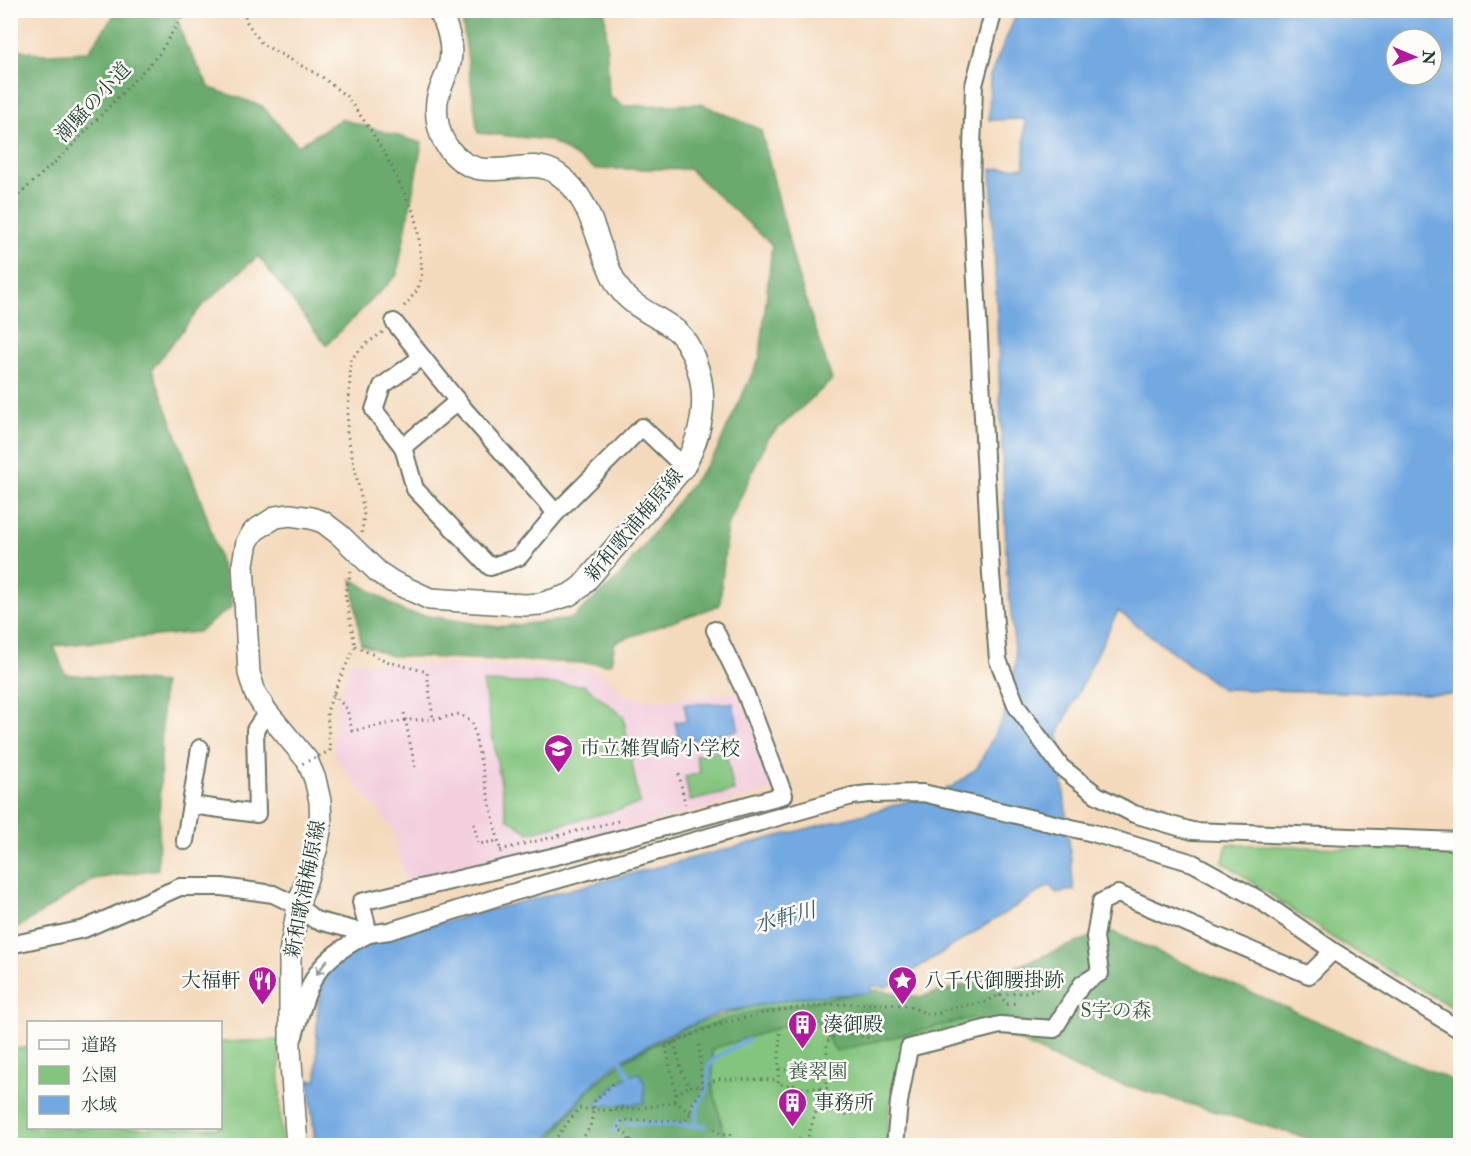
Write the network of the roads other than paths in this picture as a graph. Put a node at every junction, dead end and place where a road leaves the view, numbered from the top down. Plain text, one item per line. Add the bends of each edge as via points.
1 (438, 10) edge
2 (994, 10) edge
3 (394, 322) road end
4 (422, 357) junction
5 (458, 401) junction
6 (403, 447) junction
7 (684, 467) junction
8 (556, 513) junction
9 (715, 630) dead end
10 (267, 712) junction
11 (200, 748) dead end
12 (191, 805) junction
13 (184, 841) dead end
14 (1461, 841) edge
15 (503, 860) junction
16 (511, 893) junction
17 (298, 906) junction
18 (369, 934) junction
19 (10, 945) edge
20 (1334, 951) junction
21 (1461, 1030) edge
22 (290, 1049) junction
23 (297, 1146) edge
24 (895, 1146) edge

1 - 7 main road, 新和歌浦梅原線 via 450,35 450,62 437,102 438,128 448,147 463,164 484,171 541,167 556,173 590,213 607,267 620,290 633,304 679,333 689,345 702,384 704,408 695,446
2 - 14 street via 974,85 971,183 998,660 1017,707 1061,767 1097,795 1134,814 1192,831
3 - 4 street
4 - 5 street
4 - 6 street via 382,386 374,410
5 - 6 street
5 - 8 street
6 - 8 street via 415,489 490,567 519,557
7 - 8 street via 642,428
7 - 10 main road, 新和歌浦梅原線 via 581,587 552,602 525,605 430,599 378,572 323,522 300,516 276,517 254,531 247,542 243,564 249,672 255,693
9 - 15 street via 745,692 784,795
10 - 12 street via 255,730 257,814
10 - 17 main road, 新和歌浦梅原線 via 307,759 320,801 318,847
11 - 12 street
12 - 13 street
15 - 16 street
15 - 18 street via 362,902
16 - 18 street
16 - 20 street via 840,799 923,793 1093,833 1193,862 1258,898
17 - 18 street via 315,920
17 - 19 street via 273,894 222,887 180,887 84,929
17 - 22 main road, 新和歌浦梅原線 via 290,953
18 -> 22 street via 325,961 308,987
20 - 21 street
20 - 24 street via 1309,975 1118,894 1101,902 1095,937 1100,973 1082,984 1054,1029 1000,1025 909,1048
22 - 23 main road, 新和歌浦梅原線

